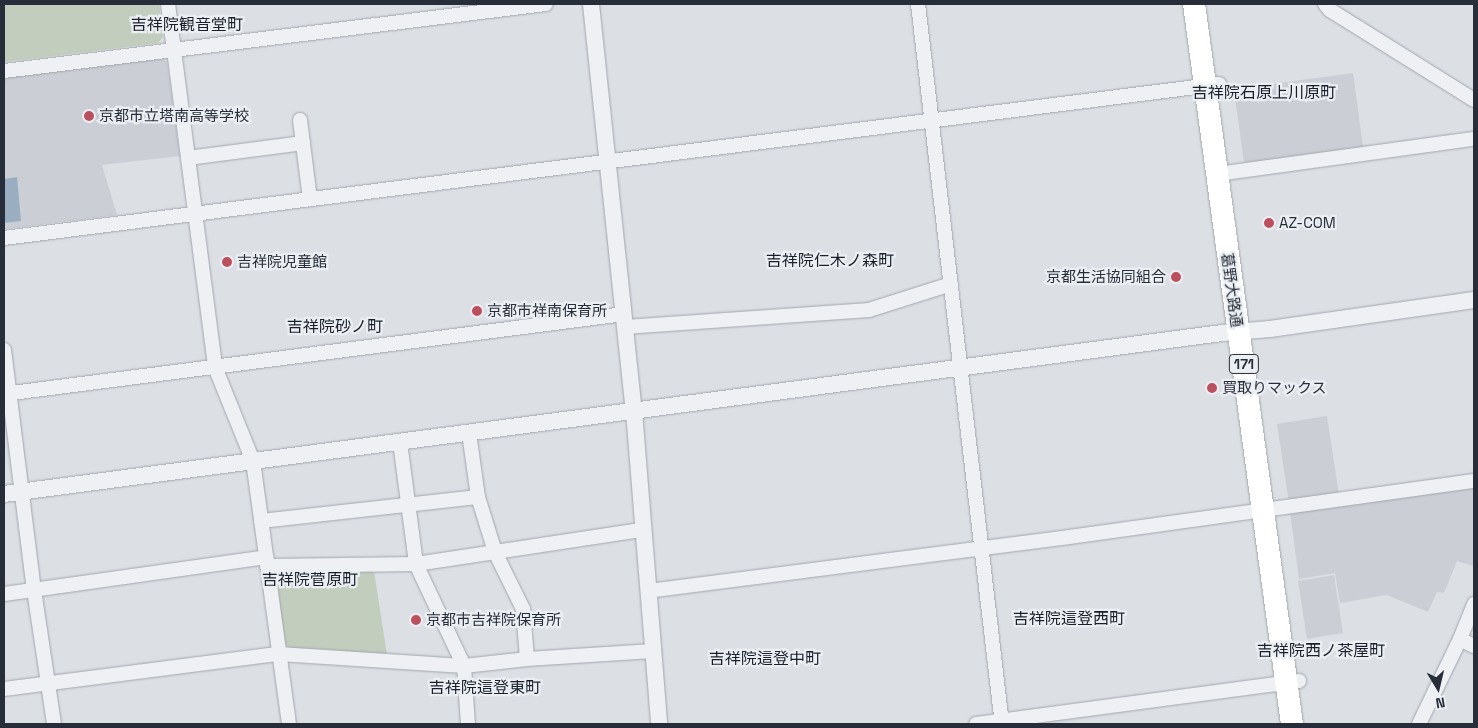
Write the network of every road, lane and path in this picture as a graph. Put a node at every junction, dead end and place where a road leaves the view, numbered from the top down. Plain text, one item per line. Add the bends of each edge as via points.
1 (168, 4) edge
2 (546, 4) edge
3 (591, 4) edge
4 (918, 4) edge
5 (1194, 4) edge
6 (1208, 4) edge
7 (1325, 4) edge
8 (175, 51) junction
9 (4, 71) edge
10 (1212, 85) junction
11 (1474, 100) edge
12 (300, 120) dead end
13 (933, 122) junction
14 (1474, 139) edge
15 (303, 143) junction
16 (188, 158) junction
17 (607, 160) junction
18 (1224, 174) junction
19 (310, 199) junction
20 (196, 214) junction
21 (4, 238) edge
22 (951, 284) junction
23 (1474, 300) edge
24 (625, 320) junction
25 (1245, 331) junction
26 (4, 350) edge
27 (215, 367) junction
28 (961, 369) junction
29 (7, 393) edge
30 (634, 411) junction
31 (469, 433) junction
32 (400, 442) junction
33 (252, 461) junction
34 (1474, 481) edge
35 (23, 491) junction
36 (4, 494) edge
37 (478, 497) junction
38 (408, 505) junction
39 (1269, 510) junction
40 (260, 521) junction
41 (642, 530) junction
42 (982, 549) junction
43 (495, 552) junction
44 (266, 561) junction
45 (416, 564) junction
46 (34, 590) junction
47 (648, 591) junction
48 (4, 594) edge
49 (1474, 604) edge
50 (1460, 639) junction
51 (1474, 646) edge
52 (653, 651) junction
53 (279, 654) junction
54 (528, 659) junction
55 (464, 666) junction
56 (1293, 682) junction
57 (48, 683) junction
58 (4, 689) edge
59 (1001, 722) edge
60 (54, 724) edge
61 (289, 724) edge
62 (468, 724) edge
63 (659, 724) edge
64 (976, 724) edge
65 (1292, 724) edge
66 (1306, 724) edge
67 (1419, 724) edge

1 - 8 street
2 - 8 street
3 - 17 street
4 - 13 street
5 - 10 highway, 葛野大路通 / 171
6 - 10 highway, 葛野大路通 / 171
7 - 11 street
8 - 9 street
8 - 16 street
10 - 13 street
10 - 18 highway, 葛野大路通 / 171
12 - 15 street
13 - 17 street
13 - 22 street
14 - 18 street
15 - 16 street
15 - 19 street
16 - 20 street
17 - 19 street
17 - 24 street
18 - 25 highway, 葛野大路通 / 171
19 - 20 street
20 - 21 street
20 - 27 street
22 - 24 street via 869,310
22 - 28 street
23 - 25 street
24 - 27 street
24 - 30 street
25 - 28 street
25 - 39 highway, 葛野大路通 / 171
26 - 29 street
27 - 29 street
27 - 33 street
28 - 30 street
28 - 42 street
29 - 35 street
30 - 31 street
30 - 41 street
31 - 32 street
31 - 37 street
32 - 33 street
32 - 38 street
33 - 35 street
33 - 40 street
34 - 39 street
35 - 36 street
35 - 46 street
37 - 38 street
37 - 43 street
38 - 40 street
38 - 45 street
39 - 42 street
39 - 56 highway, 葛野大路通 / 171
40 - 44 street
41 - 43 street
41 - 47 street
42 - 47 street
42 - 59 street
43 - 45 street
43 - 54 street via 522,609
44 - 45 street
44 - 46 street
44 - 53 street
45 - 55 street
46 - 48 street
46 - 57 street
47 - 52 street
49 - 50 street
50 - 51 street
50 - 67 street
52 - 54 street
52 - 63 street
53 - 55 street
53 - 57 street
53 - 61 street
54 - 55 street
55 - 62 street
56 - 59 street
56 - 65 highway, 葛野大路通 / 171
56 - 66 highway, 葛野大路通 / 171
57 - 58 street
57 - 60 street
59 - 64 street

